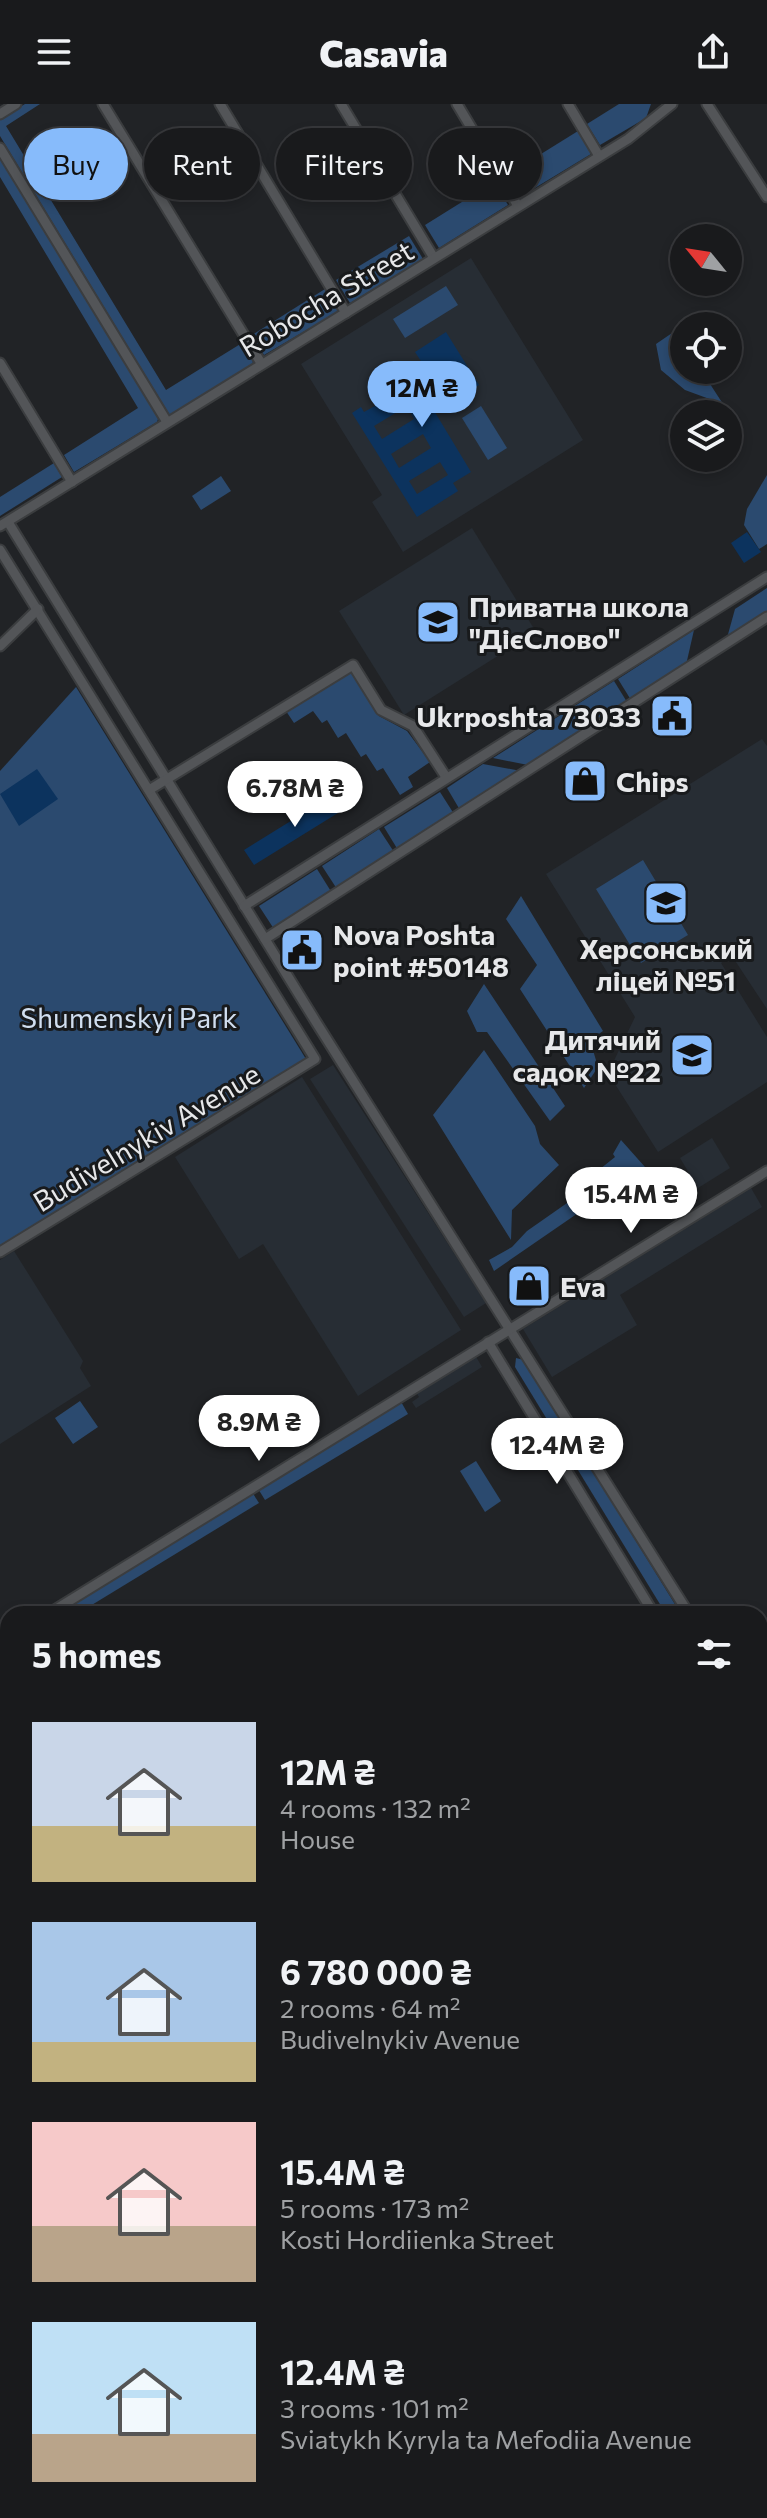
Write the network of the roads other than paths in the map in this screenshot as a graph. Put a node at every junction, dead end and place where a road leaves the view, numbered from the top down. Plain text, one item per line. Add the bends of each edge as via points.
1 (16, 104) edge
2 (103, 104) edge
3 (220, 104) edge
4 (341, 104) edge
5 (457, 104) edge
6 (568, 104) edge
7 (672, 104) edge
8 (707, 104) edge
9 (0, 114) edge
10 (0, 148) edge
11 (599, 156) junction
12 (767, 174) edge
13 (757, 180) junction
14 (767, 197) edge
15 (518, 206) junction
16 (434, 258) junction
17 (346, 313) junction
18 (0, 363) edge
19 (261, 363) junction
20 (167, 422) junction
21 (72, 482) junction
22 (4, 524) edge
23 (0, 550) edge
24 (767, 577) edge
25 (38, 609) junction
26 (767, 617) edge
27 (0, 646) edge
28 (446, 777) junction
29 (166, 779) junction
30 (149, 790) junction
31 (244, 906) junction
32 (265, 939) junction
33 (767, 1171) edge
34 (0, 1252) edge
35 (511, 1328) junction
36 (488, 1342) junction
37 (61, 1606) edge
38 (649, 1606) edge
39 (684, 1606) edge

1 - 9 street
2 - 19 street
3 - 17 street
4 - 16 street
5 - 15 street
6 - 11 street
7 - 11 street, Robocha Street
8 - 13 street
10 - 20 street
11 - 15 street, Robocha Street
12 - 13 street
13 - 14 street
15 - 16 street, Robocha Street
16 - 17 street, Robocha Street
17 - 19 street, Robocha Street
18 - 21 street
19 - 20 street, Robocha Street
20 - 21 street, Robocha Street
21 - 22 street, Robocha Street
22 - 29 street
23 - 25 street
24 - 28 street
25 - 27 street
25 - 30 street
26 - 32 street
28 - 29 street via 413,726 381,710 353,665
28 - 31 street
29 - 30 street
29 - 31 street
30 - 34 street, Budivelnykiv Avenue via 315,1059
31 - 32 street
32 - 35 street
33 - 35 street
35 - 36 street
35 - 39 street
36 - 37 street
36 - 38 street

